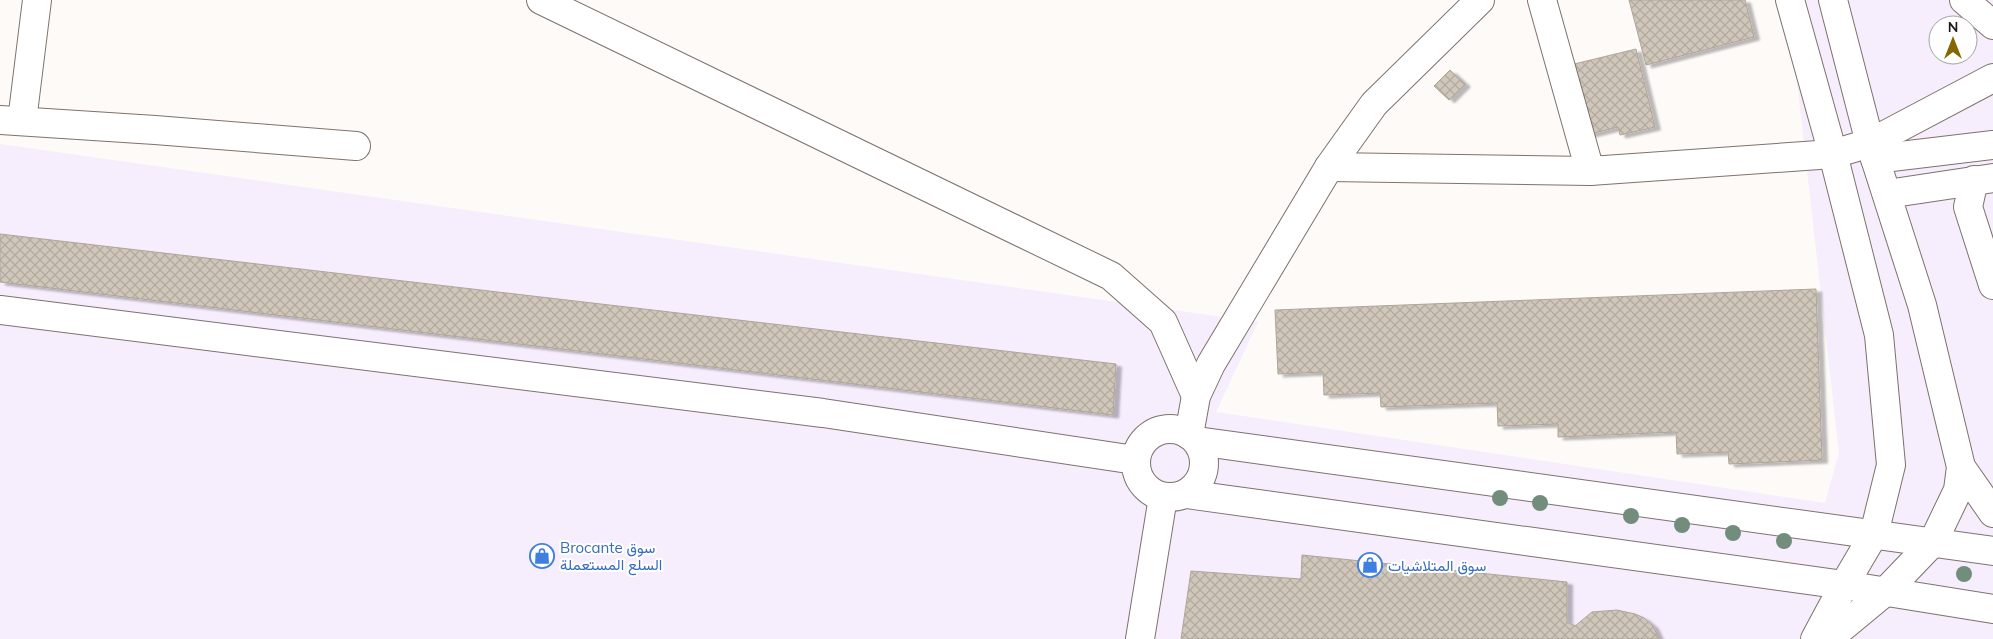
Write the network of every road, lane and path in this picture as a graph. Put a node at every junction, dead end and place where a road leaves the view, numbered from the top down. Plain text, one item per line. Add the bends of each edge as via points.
1 (37, 0) edge
2 (541, 0) edge
3 (1480, 0) edge
4 (1542, 0) edge
5 (1790, 0) edge
6 (1833, 0) edge
7 (1964, 0) edge
8 (1993, 25) edge
9 (1993, 78) edge
10 (11, 121) edge
11 (1993, 145) edge
12 (356, 146) dead end
13 (1873, 151) junction
14 (1833, 154) junction
15 (1329, 167) junction
16 (1590, 171) junction
17 (1983, 179) edge
18 (1887, 194) junction
19 (1993, 285) edge
20 (0, 310) edge
21 (1196, 396) junction
22 (1193, 438) junction
23 (1135, 460) junction
24 (1961, 466) junction
25 (1174, 495) junction
26 (1993, 513) edge
27 (1874, 534) junction
28 (1934, 542) junction
29 (1993, 550) edge
30 (1844, 585) junction
31 (1885, 592) junction
32 (1993, 609) edge
33 (1140, 639) edge
34 (1814, 639) edge
35 (1828, 639) edge

1 - 10 street
2 - 21 street via 1111,276 1163,322
3 - 15 street via 1374,104
4 - 16 street
5 - 14 street
6 - 13 street
7 - 8 street
9 - 13 street
10 - 12 street
11 - 13 street
13 - 14 street
13 - 18 street
14 - 16 street
14 - 27 street via 1879,335 1892,465
15 - 16 street
15 - 21 street via 1211,364
17 - 18 street
17 - 19 street via 1968,207
18 - 24 street via 1922,305
20 - 23 street via 823,413
21 - 22 street
22 - 23 street via 1166,428 1155,432 1145,439
22 - 25 street via 1204,455 1204,470 1198,484
22 - 27 street
23 - 25 street via 1142,484 1152,492
24 - 26 street
24 - 28 street via 1958,490
25 - 30 street
25 - 33 street
27 - 28 street
27 - 30 street
28 - 29 street
28 - 31 street
30 - 31 street
30 - 34 street
31 - 32 street
31 - 35 street

